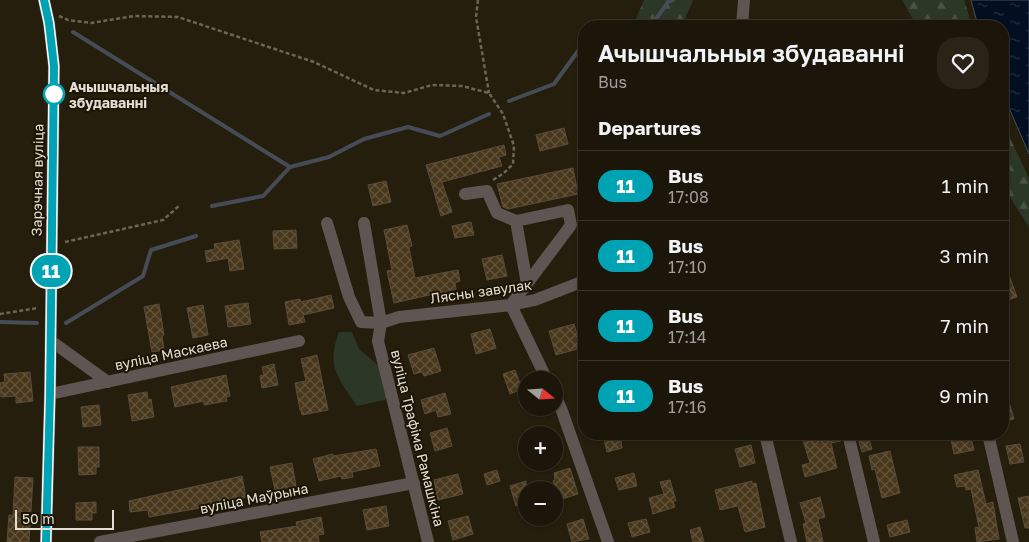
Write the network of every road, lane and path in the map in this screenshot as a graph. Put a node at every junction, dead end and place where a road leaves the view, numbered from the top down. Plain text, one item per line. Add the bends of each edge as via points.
1 (478, 0) edge
2 (744, 0) edge
3 (45, 5) edge
4 (742, 20) edge
5 (489, 94) junction
6 (487, 191) junction
7 (464, 194) dead end
8 (180, 205) dead end
9 (516, 221) junction
10 (327, 223) dead end
11 (364, 223) dead end
12 (51, 245) junction
13 (578, 283) edge
14 (527, 284) junction
15 (511, 305) junction
16 (51, 307) junction
17 (0, 314) edge
18 (381, 323) junction
19 (50, 341) junction
20 (298, 341) dead end
21 (543, 371) edge
22 (108, 382) junction
23 (50, 394) junction
24 (563, 414) edge
25 (766, 440) edge
26 (849, 440) edge
27 (989, 440) edge
28 (414, 484) junction
29 (46, 542) edge
30 (100, 542) edge
31 (428, 542) edge
32 (608, 542) edge
33 (791, 542) edge
34 (874, 542) edge
35 (1013, 542) edge

1 - 5 path via 476,17
2 - 4 street
3 - 5 path via 68,20 91,23 134,16 178,18 314,62 374,90 404,93 432,85 447,85
3 - 12 street, Зарэчная вуліца via 54,66
5 - 6 path via 503,114 514,146 513,164 490,181
6 - 7 street
6 - 9 street via 497,213
8 - 12 path via 163,220
9 - 14 street
9 - 14 street via 568,210 572,225
10 - 18 street via 349,297 361,322
11 - 18 street, вуліца Трафіма Рамашкіна
12 - 16 street, Зарэчная вуліца
13 - 15 street, Лясны завулак via 535,300
14 - 15 street
15 - 18 street, Лясны завулак via 400,317
15 - 21 street
16 - 17 path
16 - 19 street, Зарэчная вуліца
18 - 28 street, вуліца Трафіма Рамашкіна via 378,341
19 - 22 street
19 - 23 street, Зарэчная вуліца
20 - 22 street, вуліца Маскаева
22 - 23 street, вуліца Маскаева
23 - 29 street, Зарэчная вуліца
24 - 32 street
25 - 33 street
26 - 34 street
27 - 35 street
28 - 30 street, вуліца Маўрына
28 - 31 street, вуліца Трафіма Рамашкіна

